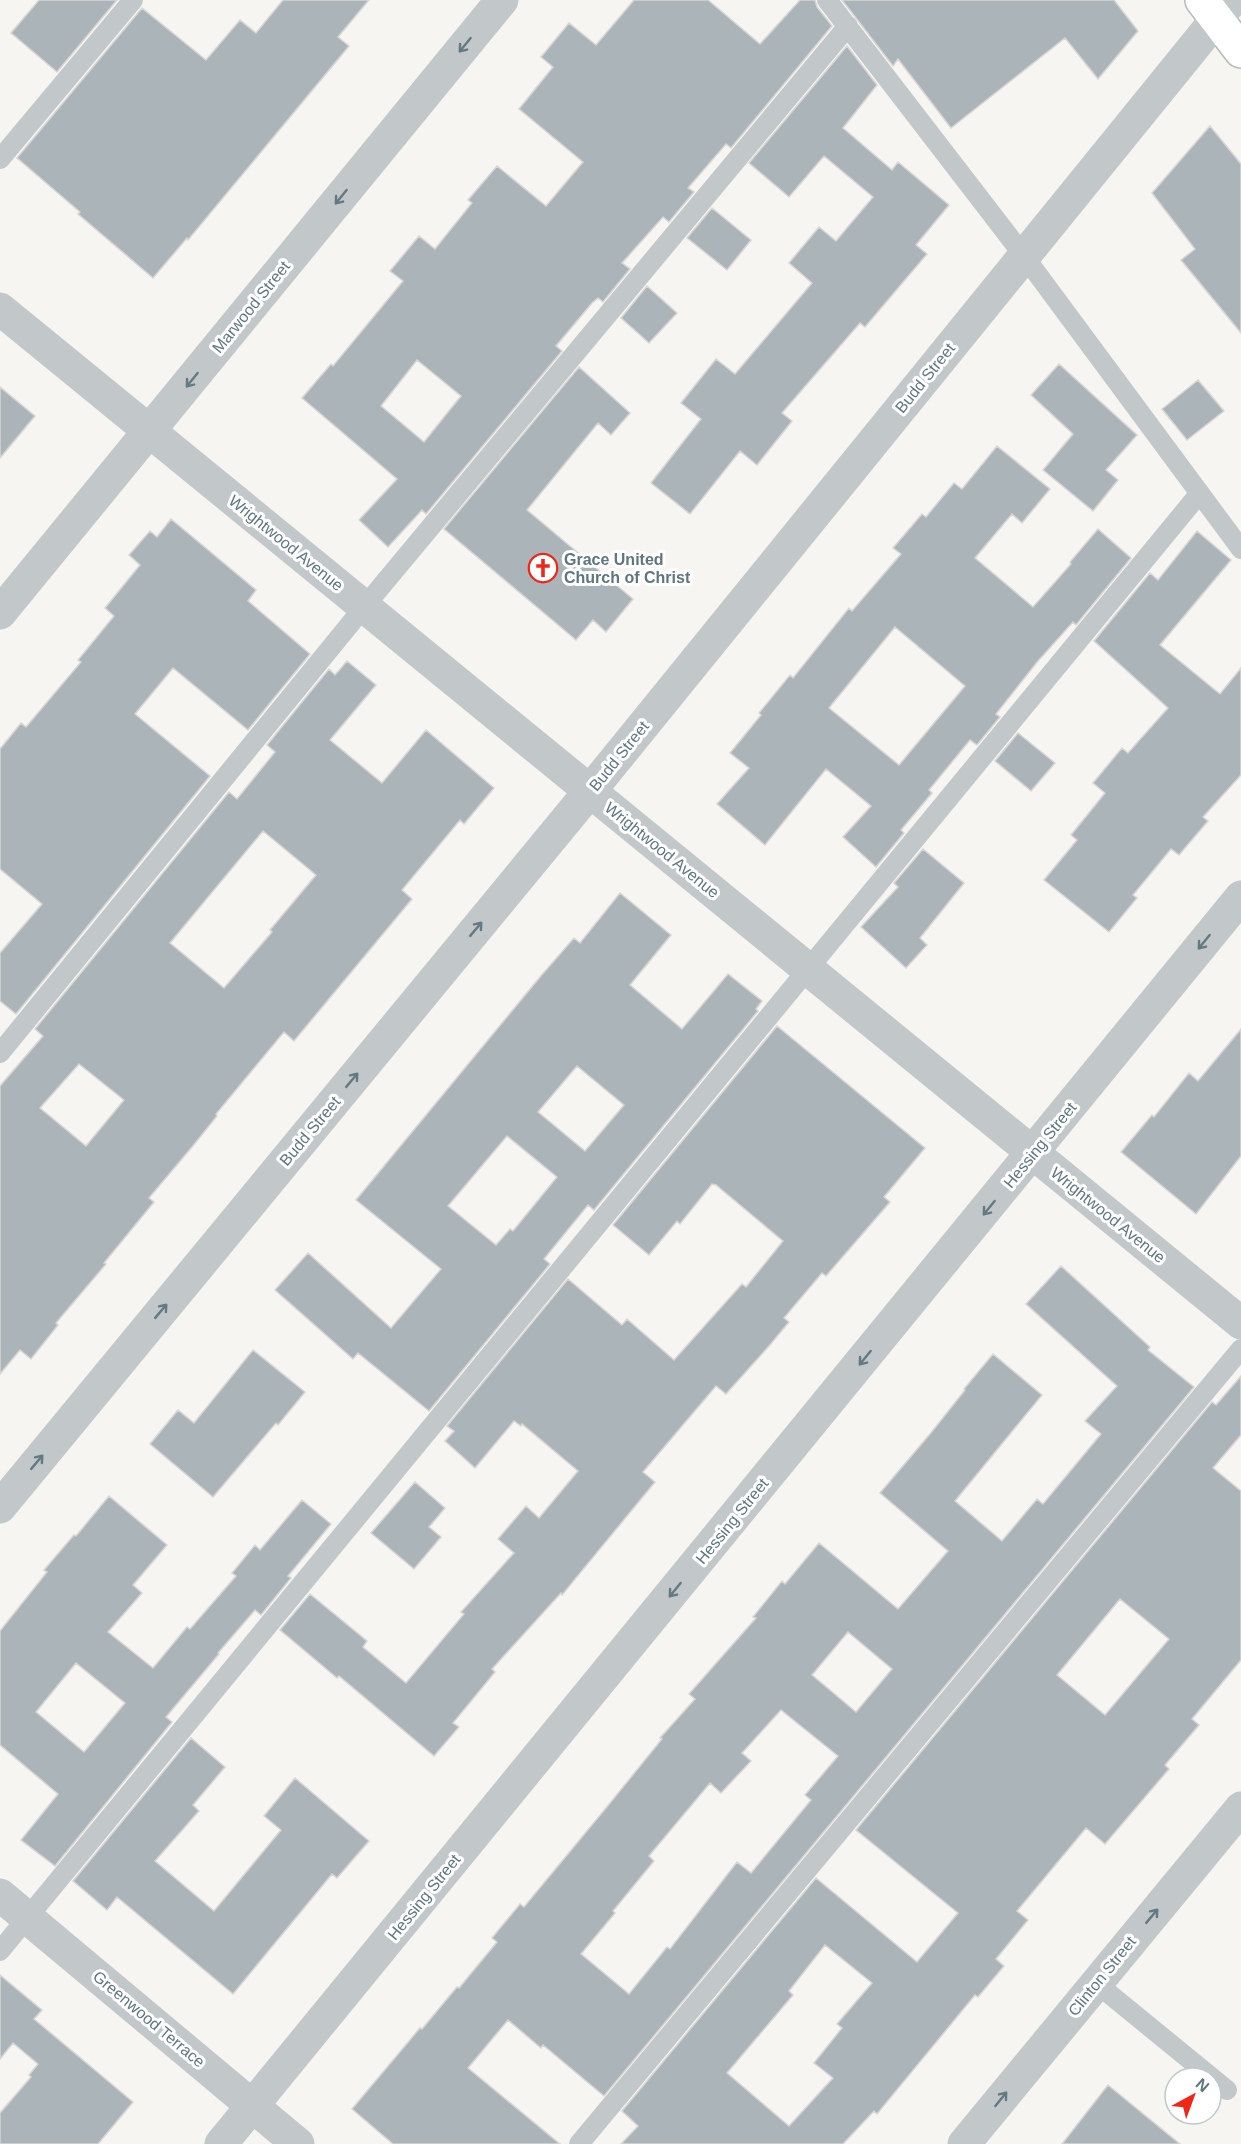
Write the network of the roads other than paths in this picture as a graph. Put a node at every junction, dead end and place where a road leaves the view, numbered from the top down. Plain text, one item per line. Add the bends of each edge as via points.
1 (132, 0) edge
2 (501, 0) edge
3 (827, 0) edge
4 (1217, 6) edge
5 (848, 26) junction
6 (1241, 51) edge
7 (0, 159) edge
8 (1024, 256) junction
9 (0, 309) edge
10 (150, 432) junction
11 (1199, 494) junction
12 (1241, 549) edge
13 (364, 607) junction
14 (0, 613) edge
15 (590, 791) junction
16 (1241, 897) edge
17 (808, 969) junction
18 (0, 1053) edge
19 (1033, 1153) junction
20 (1241, 1323) edge
21 (1241, 1349) edge
22 (0, 1507) edge
23 (1241, 1808) edge
24 (0, 1895) edge
25 (27, 1918) junction
26 (0, 1951) edge
27 (1096, 1983) junction
28 (1227, 2090) dead end
29 (253, 2106) junction
30 (221, 2144) edge
31 (298, 2144) edge
32 (579, 2144) edge
33 (964, 2144) edge

1 - 7 lane
2 -> 10 street, Marwood Street
3 - 5 lane
4 - 6 main road
4 - 8 street, Budd Street
5 - 8 lane
5 - 13 lane
8 - 11 lane
8 - 15 street, Budd Street
9 - 10 street, Wrightwood Avenue
10 - 13 street, Wrightwood Avenue
10 - 14 street, Marwood Street
11 - 12 lane
11 - 17 lane
13 - 15 street, Wrightwood Avenue
13 - 18 lane
15 - 17 street, Wrightwood Avenue
22 -> 15 street, Budd Street
16 -> 19 street, Hessing Street
17 - 19 street, Wrightwood Avenue
17 - 25 lane
19 - 20 street, Wrightwood Avenue
19 -> 29 street, Hessing Street
21 - 32 lane
27 -> 23 street, Clinton Street
24 - 25 street, Greenwood Terrace
25 - 26 lane
25 - 29 street, Greenwood Terrace
27 - 28 lane
33 -> 27 street, Clinton Street
29 - 30 street, Hessing Street
29 - 31 street, Greenwood Terrace

